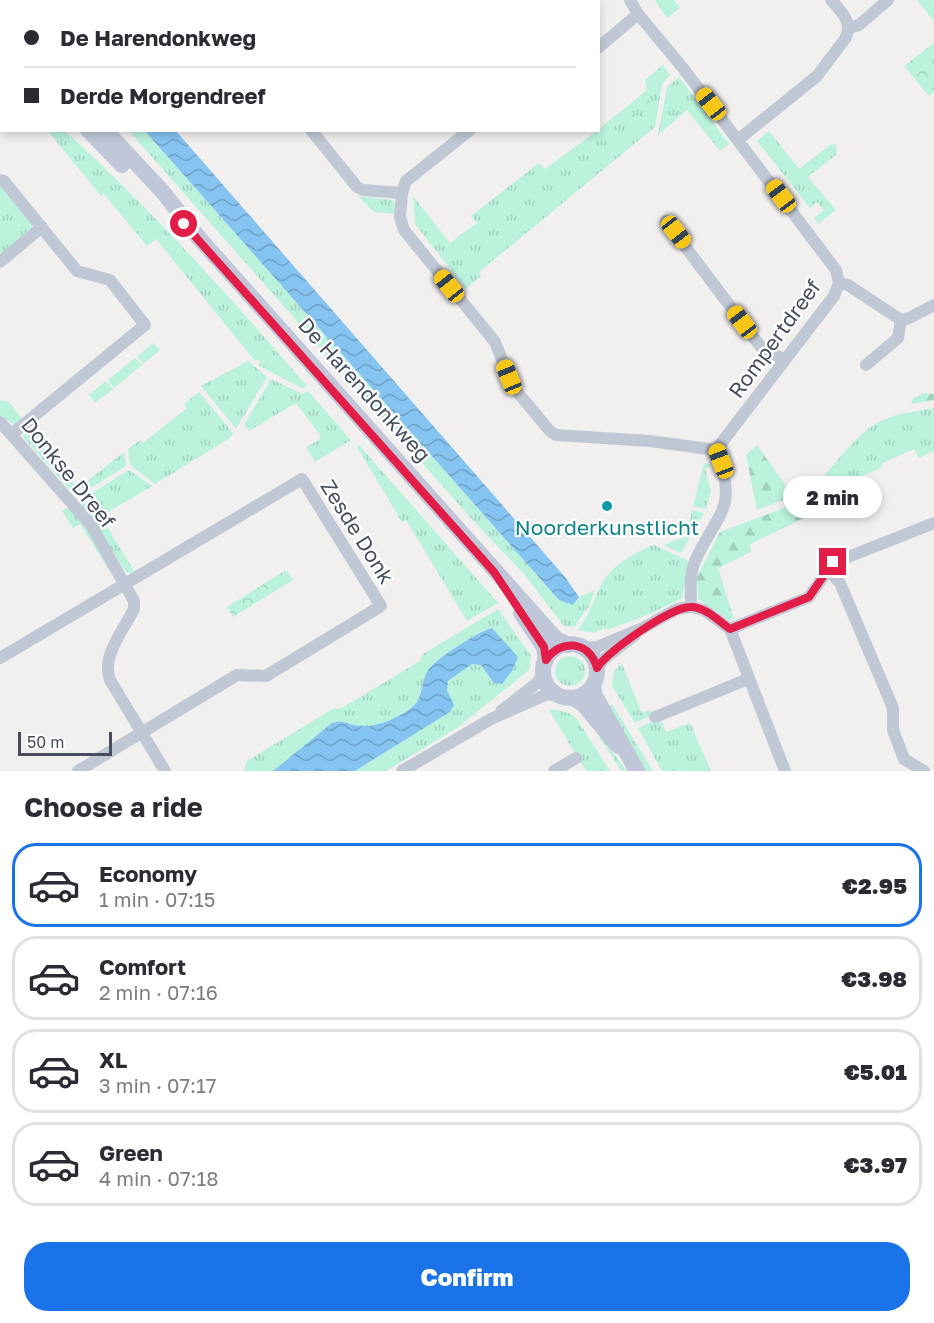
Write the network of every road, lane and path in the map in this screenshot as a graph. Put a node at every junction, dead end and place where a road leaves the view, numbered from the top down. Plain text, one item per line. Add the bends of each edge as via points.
1 (630, 0) edge
2 (831, 0) edge
3 (888, 0) edge
4 (638, 14) junction
5 (849, 28) junction
6 (600, 46) edge
7 (90, 132) edge
8 (107, 132) edge
9 (312, 132) edge
10 (467, 132) edge
11 (738, 139) junction
12 (0, 180) edge
13 (402, 193) junction
14 (666, 221) dead end
15 (42, 227) junction
16 (199, 238) junction
17 (0, 262) edge
18 (839, 283) junction
19 (934, 305) edge
20 (901, 320) junction
21 (784, 360) junction
22 (866, 365) dead end
23 (0, 422) edge
24 (12, 434) junction
25 (716, 450) junction
26 (934, 523) edge
27 (827, 568) junction
28 (494, 572) junction
29 (126, 585) junction
30 (691, 606) junction
31 (643, 628) junction
32 (730, 629) junction
33 (576, 646) junction
34 (0, 658) edge
35 (545, 667) junction
36 (597, 668) junction
37 (748, 679) junction
38 (593, 686) junction
39 (556, 694) junction
40 (574, 698) junction
41 (655, 717) dead end
42 (491, 719) junction
43 (141, 732) junction
44 (576, 758) dead end
45 (635, 767) edge
46 (78, 771) edge
47 (165, 771) edge
48 (402, 771) edge
49 (554, 771) edge
50 (785, 771) edge
51 (924, 771) edge

1 - 4 street, Rompertdreef
2 - 5 street via 845,16
3 - 5 street via 859,25
4 - 6 street
4 - 11 street, Rompertdreef
5 - 11 street via 817,76
7 - 16 main road, De Harendonkweg
8 - 16 main road, De Harendonkweg
9 - 13 street via 357,187
10 - 13 street via 406,181
11 - 18 street, Rompertdreef via 836,270
12 - 15 street
13 - 25 street via 400,217 404,230 495,342 513,387 550,431 556,435
14 - 21 street via 760,346
15 - 17 street
15 - 24 street via 77,271 110,280 145,325
16 - 28 main road, De Harendonkweg
18 - 20 street
18 - 21 street, Rompertdreef via 834,296
19 - 20 street
20 - 22 street via 898,338
21 - 25 street, Rompertdreef
23 - 24 street, Donkse Dreef
24 - 29 street, Donkse Dreef via 91,525
25 - 30 street via 725,473 728,498 695,562 690,582
26 - 27 street via 833,562
27 - 32 street via 809,597
27 - 51 street via 840,583 893,708 894,730 904,759
28 - 33 main road, De Harendonkweg via 556,639
28 - 35 main road, De Harendonkweg via 544,647
29 - 34 street
29 - 43 street, Donkse Dreef via 134,609 106,668
29 - 43 street, Zesde Donk via 302,479 381,606 266,676 237,675
30 - 31 street via 677,609
30 - 32 street via 704,610
31 - 33 street via 597,647
31 - 36 street
32 - 37 street
33 - 35 main road via 559,647
33 - 36 main road via 593,656
35 - 39 main road via 548,685
35 - 42 street via 537,683
36 - 38 main road
37 - 41 street
37 - 50 street
38 - 40 main road
38 - 45 main road
39 - 40 main road
39 - 42 street via 545,695
40 - 45 main road
42 - 48 street
43 - 46 street
43 - 47 street, Donkse Dreef
44 - 49 street

